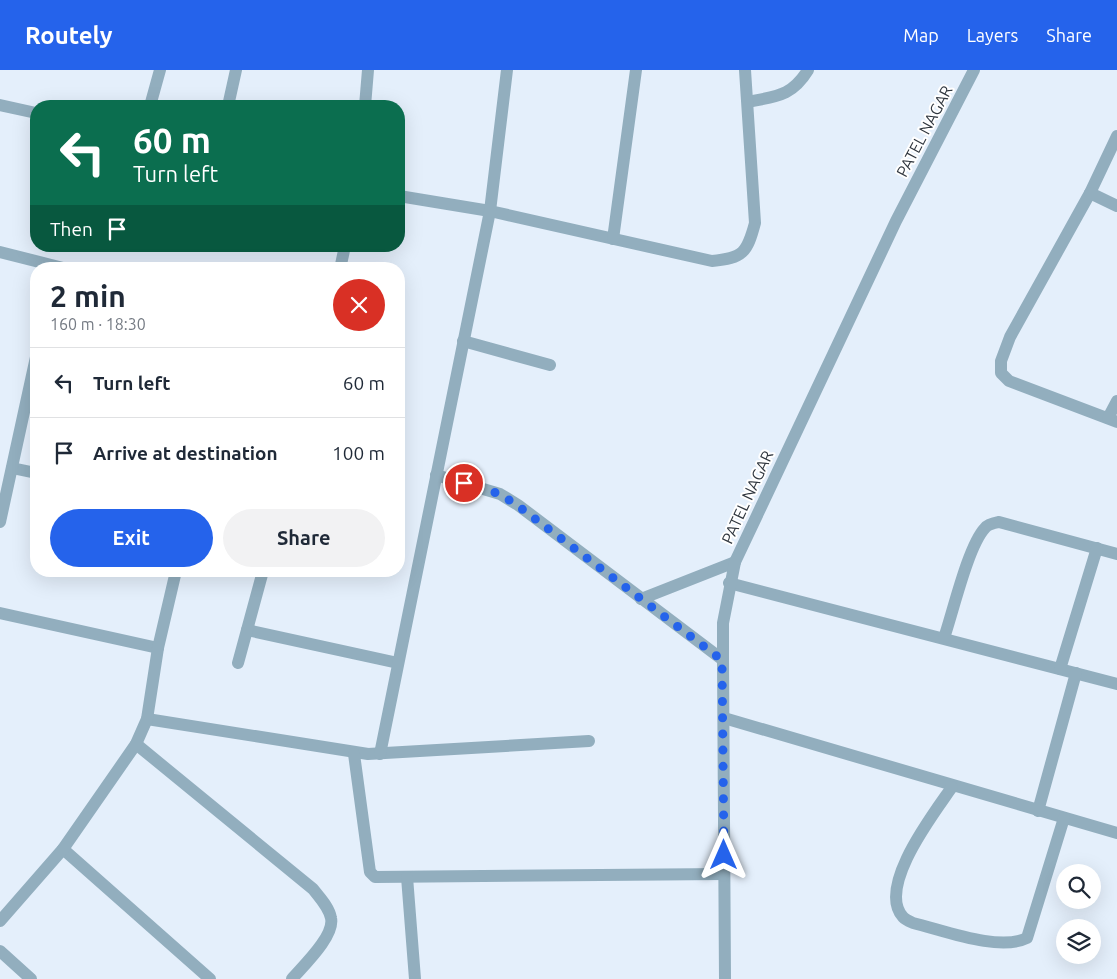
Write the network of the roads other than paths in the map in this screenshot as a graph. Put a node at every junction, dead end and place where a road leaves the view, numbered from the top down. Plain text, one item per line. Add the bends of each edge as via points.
1 (160, 70) edge
2 (236, 70) edge
3 (368, 70) edge
4 (507, 70) edge
5 (636, 70) edge
6 (745, 70) edge
7 (808, 70) edge
8 (974, 70) edge
9 (152, 100) edge
10 (229, 100) edge
11 (366, 100) edge
12 (748, 102) junction
13 (0, 105) edge
14 (30, 112) edge
15 (1117, 136) edge
16 (1090, 193) junction
17 (405, 197) edge
18 (1117, 206) edge
19 (490, 211) junction
20 (613, 239) junction
21 (0, 252) edge
22 (37, 262) edge
23 (463, 341) junction
24 (550, 365) dead end
25 (30, 385) edge
26 (1117, 401) edge
27 (1113, 420) edge
28 (12, 468) junction
29 (30, 472) edge
30 (436, 475) junction
31 (0, 522) edge
32 (1097, 548) junction
33 (1117, 554) edge
34 (735, 562) junction
35 (175, 577) edge
36 (261, 577) edge
37 (729, 583) junction
38 (641, 599) junction
39 (0, 613) edge
40 (247, 630) junction
41 (944, 638) junction
42 (158, 648) junction
43 (722, 660) junction
44 (238, 663) dead end
45 (398, 663) junction
46 (1060, 669) junction
47 (1076, 673) junction
48 (1117, 684) edge
49 (724, 718) junction
50 (147, 719) junction
51 (589, 741) dead end
52 (136, 744) junction
53 (354, 754) junction
54 (380, 754) junction
55 (952, 787) junction
56 (1038, 811) junction
57 (1064, 818) junction
58 (1117, 833) edge
59 (63, 849) junction
60 (724, 874) junction
61 (407, 877) junction
62 (0, 921) edge
63 (0, 951) edge
64 (31, 979) edge
65 (210, 979) edge
66 (292, 979) edge
67 (415, 979) edge
68 (725, 979) edge

1 - 9 street
2 - 10 street
3 - 11 street
4 - 19 street
5 - 20 street
6 - 12 street
7 - 12 street via 800,84 785,95
8 - 34 street, PATEL NAGAR via 896,221
12 - 20 street via 755,223 749,246 733,259 712,261
13 - 14 street
15 - 16 street
16 - 18 street
16 - 27 street via 1010,337 1001,361 1001,373 1009,382
17 - 19 street
19 - 20 street
19 - 23 street
21 - 22 street
23 - 24 street
23 - 30 street
25 - 28 street
26 - 27 street
28 - 29 street
28 - 31 street
30 - 38 street via 500,494
30 - 45 street
32 - 33 street
32 - 41 street via 998,522 986,526 973,551
32 - 46 street
34 - 37 street, PATEL NAGAR
34 - 38 street
35 - 42 street
36 - 40 street
37 - 41 street
37 - 43 street, PATEL NAGAR
38 - 43 street
39 - 42 street
40 - 44 street
40 - 45 street
41 - 46 street
42 - 50 street
43 - 49 street, PATEL NAGAR
45 - 54 street
46 - 47 street
47 - 48 street
47 - 56 street
49 - 55 street
49 - 60 street, PATEL NAGAR
50 - 52 street
50 - 53 street
51 - 54 street
52 - 59 street
52 - 66 street via 313,889 325,903 332,919 329,934
53 - 54 street
53 - 61 street via 370,872 382,878
55 - 56 street
55 - 57 street via 911,846 899,881 897,902 903,917 913,923 994,942 1018,943 1027,938
56 - 57 street
57 - 58 street
59 - 62 street
59 - 65 street
60 - 61 street
60 - 68 street, PATEL NAGAR
61 - 67 street
63 - 64 street

